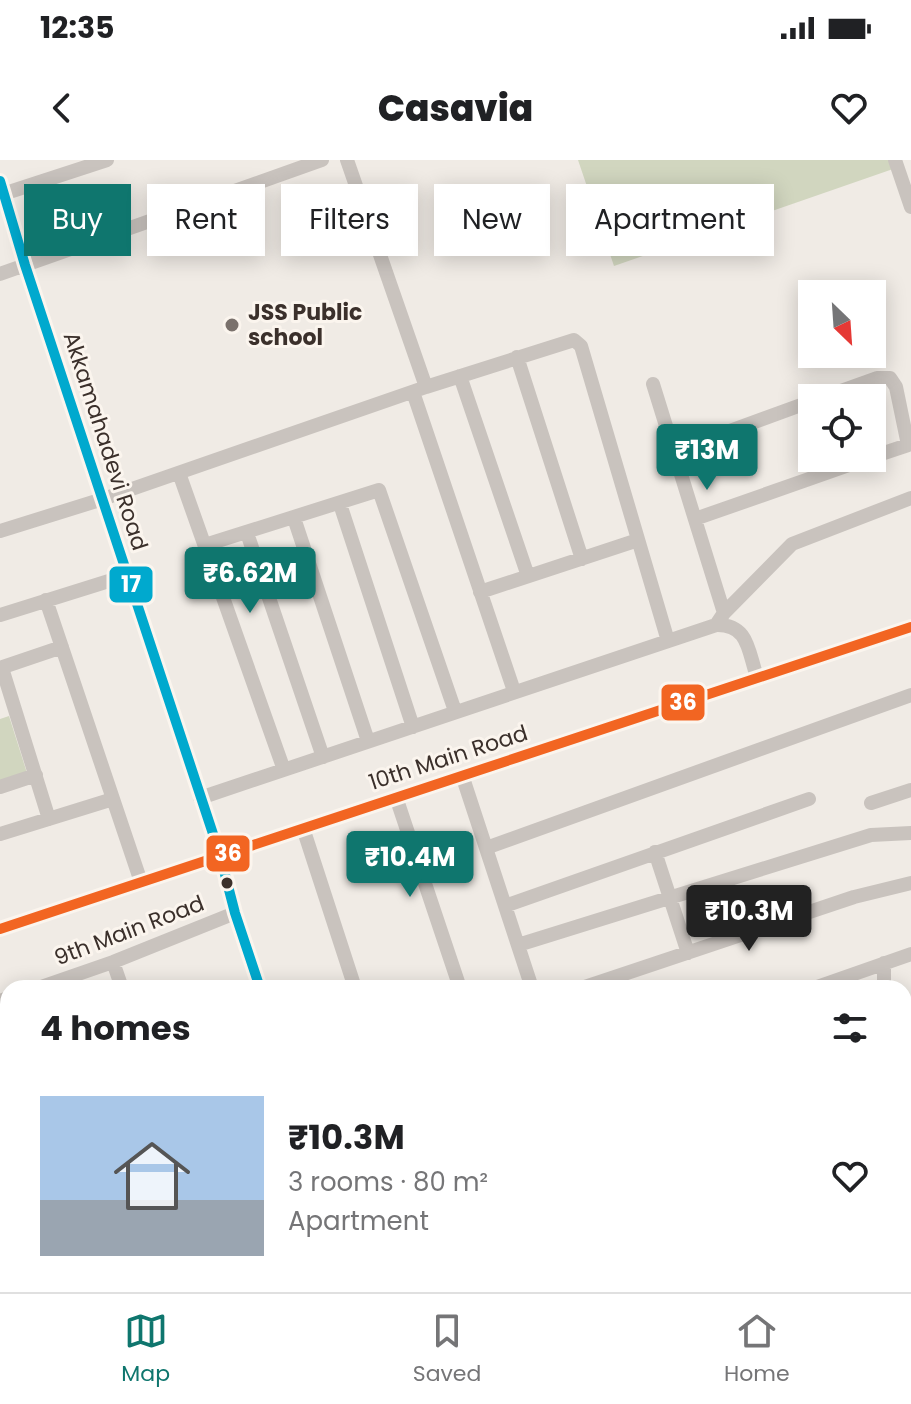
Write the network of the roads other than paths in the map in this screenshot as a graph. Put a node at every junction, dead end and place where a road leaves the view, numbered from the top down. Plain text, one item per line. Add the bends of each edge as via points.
1 (322, 160) edge
2 (347, 160) edge
3 (895, 160) edge
4 (100, 161) edge
5 (2, 188) edge
6 (911, 207) edge
7 (25, 265) junction
8 (0, 274) edge
9 (517, 357) junction
10 (460, 376) junction
11 (653, 384) dead end
12 (860, 384) edge
13 (419, 390) junction
14 (798, 406) edge
15 (910, 444) edge
16 (675, 451) junction
17 (886, 453) edge
18 (831, 472) edge
19 (179, 473) junction
20 (911, 498) edge
21 (103, 499) junction
22 (340, 504) junction
23 (294, 518) junction
24 (695, 519) junction
25 (0, 531) edge
26 (247, 533) junction
27 (638, 540) junction
28 (205, 545) junction
29 (582, 559) junction
30 (128, 575) junction
31 (528, 576) junction
32 (480, 592) junction
33 (46, 600) junction
34 (0, 615) edge
35 (720, 619) junction
36 (910, 632) edge
37 (668, 641) junction
38 (62, 647) junction
39 (1, 668) edge
40 (757, 677) junction
41 (514, 691) junction
42 (911, 695) edge
43 (15, 709) junction
44 (455, 711) junction
45 (0, 713) edge
46 (413, 727) junction
47 (368, 741) junction
48 (323, 757) junction
49 (284, 770) junction
50 (36, 775) junction
51 (462, 775) junction
52 (0, 787) edge
53 (911, 790) edge
54 (396, 797) junction
55 (200, 798) junction
56 (113, 799) junction
57 (809, 799) dead end
58 (871, 803) dead end
59 (49, 819) junction
60 (303, 828) junction
61 (911, 833) edge
62 (0, 834) edge
63 (486, 848) junction
64 (655, 852) junction
65 (220, 855) junction
66 (141, 882) junction
67 (911, 883) edge
68 (669, 898) junction
69 (505, 906) junction
70 (235, 913) junction
71 (0, 929) edge
72 (518, 945) junction
73 (688, 953) junction
74 (911, 954) edge
75 (113, 962) junction
76 (884, 963) junction
77 (61, 980) edge
78 (119, 980) edge
79 (257, 980) edge
80 (352, 980) edge
81 (457, 980) edge
82 (529, 980) edge
83 (606, 980) edge
84 (838, 980) edge
85 (884, 980) edge

1 - 7 street
2 - 13 street
3 - 6 street
4 - 5 street
5 - 7 street, Akkamahadevi Road
7 - 8 street
7 - 21 street, Akkamahadevi Road
9 - 10 street
9 - 27 street via 578,342
9 - 29 street
10 - 13 street
10 - 31 street
11 - 16 street
12 - 15 street via 890,378
13 - 19 street
13 - 32 street
14 - 16 street
15 - 17 street
16 - 24 street
18 - 24 street
19 - 21 street
19 - 28 street
20 - 35 street via 792,544
21 - 25 street
21 - 30 street, Akkamahadevi Road
22 - 23 street
22 - 44 street via 379,490
22 - 46 street
23 - 26 street
23 - 47 street
24 - 35 street
26 - 28 street
26 - 48 street
27 - 29 street
27 - 37 street
28 - 49 street
29 - 31 street
30 - 33 street
30 - 55 street, Akkamahadevi Road
31 - 32 street
32 - 41 street
33 - 34 street
33 - 38 street
35 - 37 street
35 - 40 street via 742,633
36 - 40 street, 10th Main Road
37 - 41 street
38 - 39 street
38 - 56 street
39 - 43 street
40 - 51 street, 10th Main Road
41 - 44 street
42 - 63 street
43 - 45 street
43 - 50 street
44 - 46 street
46 - 47 street
47 - 48 street
48 - 49 street
49 - 55 street
50 - 52 street
50 - 59 street
51 - 54 street, 10th Main Road
51 - 63 street
53 - 58 street
54 - 60 street, 10th Main Road
54 - 81 street
55 - 65 street, Akkamahadevi Road
56 - 59 street
56 - 66 street
57 - 64 street
59 - 62 street
60 - 65 street, 10th Main Road
60 - 80 street
61 - 68 street via 871,835
63 - 69 street
64 - 68 street
64 - 69 street
65 - 66 street, 10th Main Road
65 - 70 street, Akkamahadevi Road
66 - 71 street, 10th Main Road
67 - 73 street
68 - 72 street
68 - 73 street
69 - 72 street
70 - 75 street, 9th Main Road
70 - 79 street, Akkamahadevi Road
72 - 82 street
73 - 83 street
74 - 76 street
75 - 77 street, 9th Main Road
75 - 78 street
76 - 84 street
76 - 85 street

